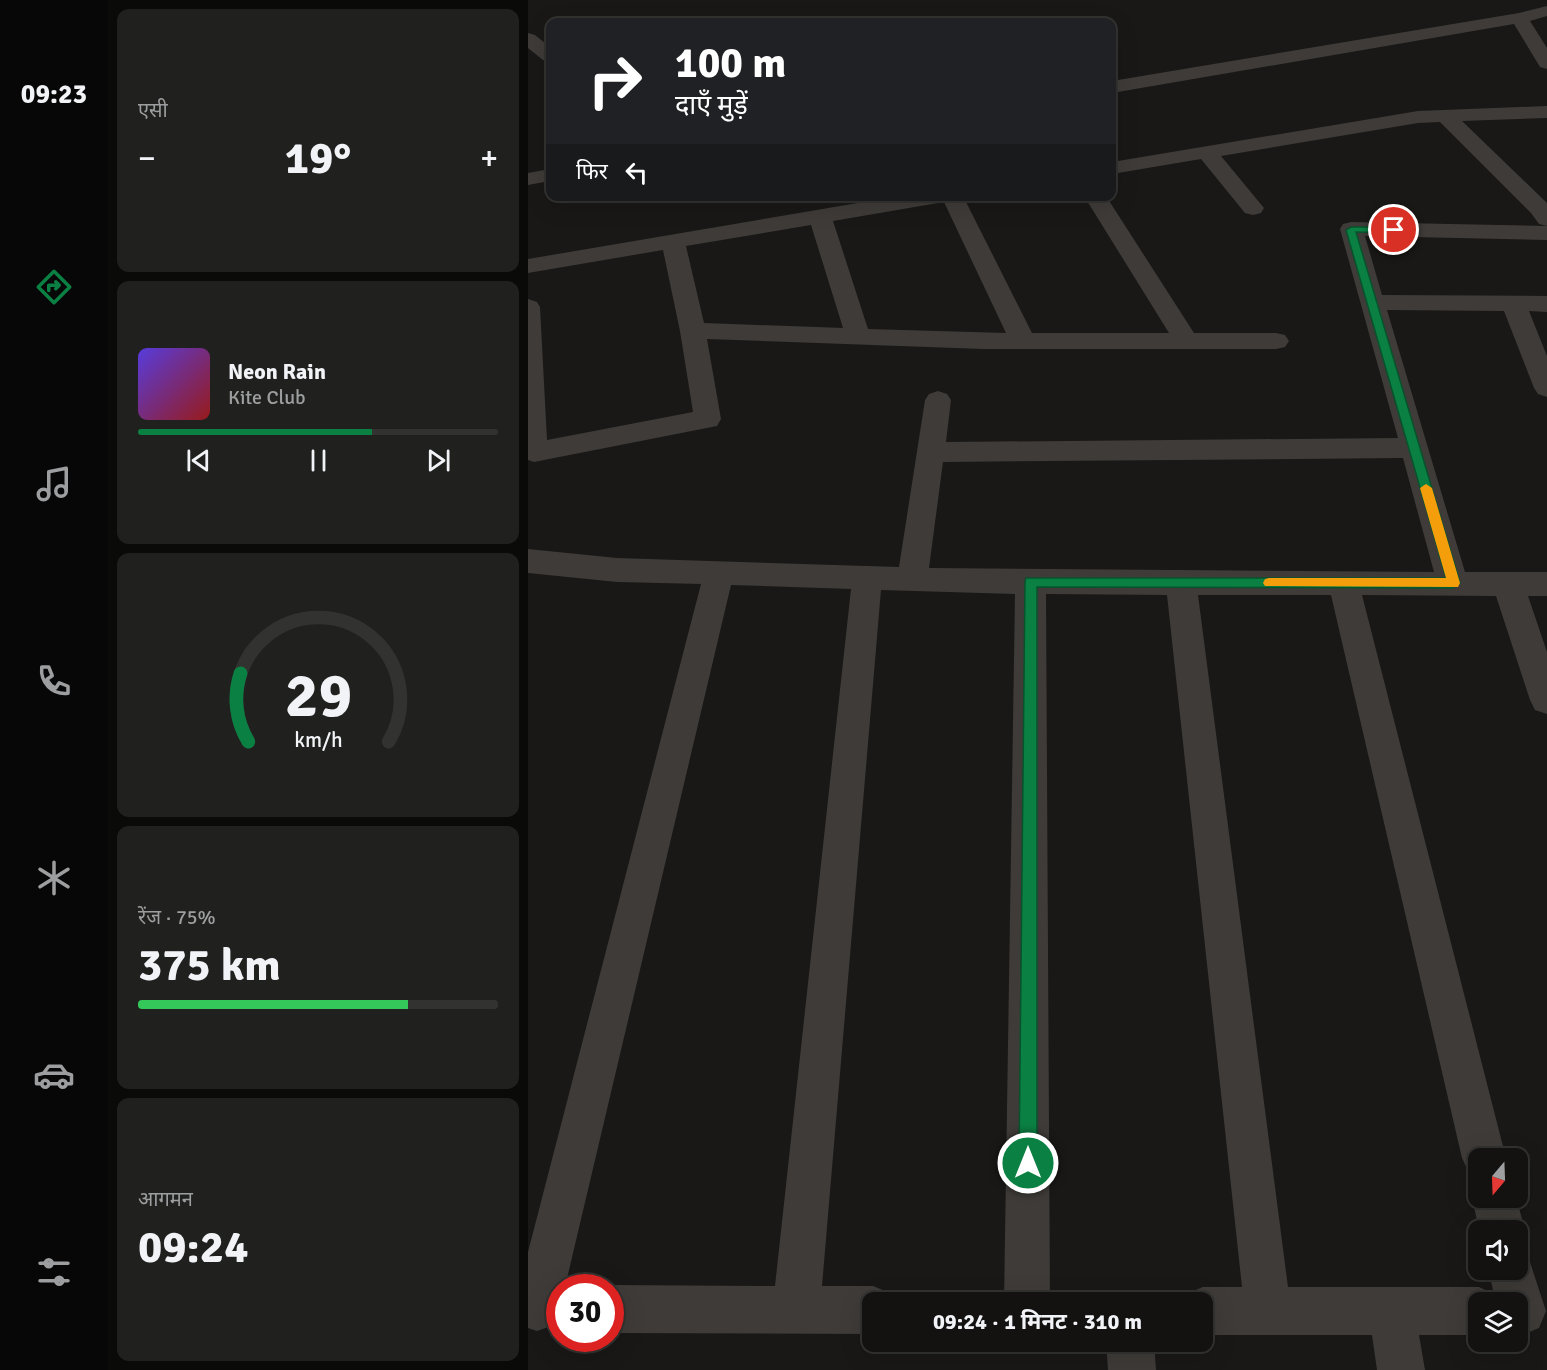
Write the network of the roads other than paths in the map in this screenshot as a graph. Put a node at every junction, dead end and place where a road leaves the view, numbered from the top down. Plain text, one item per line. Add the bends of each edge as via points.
1 (1547, 11) edge
2 (1519, 18) junction
3 (528, 39) edge
4 (546, 53) edge
5 (1547, 63) edge
6 (1116, 86) edge
7 (1547, 112) edge
8 (1445, 116) junction
9 (1206, 152) junction
10 (1116, 167) edge
11 (546, 176) edge
12 (528, 179) edge
13 (912, 201) edge
14 (954, 201) edge
15 (1098, 201) edge
16 (1253, 208) dead end
17 (820, 217) junction
18 (1547, 219) edge
19 (1547, 233) edge
20 (673, 241) junction
21 (528, 266) edge
22 (1372, 302) junction
23 (1513, 303) junction
24 (1547, 304) edge
25 (528, 308) edge
26 (693, 331) junction
27 (858, 337) junction
28 (1023, 341) junction
29 (1186, 341) junction
30 (1276, 341) dead end
31 (1547, 388) edge
32 (938, 400) dead end
33 (1414, 448) junction
34 (930, 452) junction
35 (528, 561) edge
36 (719, 573) junction
37 (867, 578) junction
38 (912, 579) junction
39 (1031, 582) junction
40 (1181, 582) junction
41 (1344, 583) junction
42 (1453, 583) junction
43 (1508, 584) junction
44 (1547, 584) edge
45 (1547, 700) edge
46 (1482, 1148) edge
47 (1027, 1292) edge
48 (1468, 1306) edge
49 (542, 1308) edge
50 (624, 1309) edge
51 (796, 1310) junction
52 (862, 1310) edge
53 (1213, 1311) edge
54 (1268, 1311) junction
55 (1392, 1311) junction
56 (1131, 1352) edge
57 (1132, 1370) edge
58 (1401, 1370) edge

1 - 2 street
2 - 5 street
2 - 6 street
3 - 4 street
7 - 8 street
8 - 9 street via 1418,117
8 - 18 street
9 - 10 street
9 - 16 street
11 - 12 street
13 - 17 street
14 - 28 street
15 - 29 street
17 - 20 street
17 - 27 street
19 - 22 street via 1351,230
20 - 21 street
20 - 26 street
22 - 23 street
22 - 33 street
23 - 24 street
23 - 31 street
25 - 26 street via 534,452 707,420
26 - 27 street
27 - 28 street
28 - 29 street
29 - 30 street
32 - 34 street
33 - 34 street
33 - 42 street
34 - 38 street
35 - 36 street via 617,570
36 - 37 street
36 - 49 street
37 - 38 street
37 - 51 street
38 - 39 street
39 - 40 street
39 - 47 street
40 - 41 street
40 - 54 street
41 - 42 street
41 - 46 street
42 - 43 street
43 - 44 street
43 - 45 street
48 - 55 street
50 - 51 street
51 - 52 street
53 - 54 street
54 - 55 street
55 - 58 street
56 - 57 street

